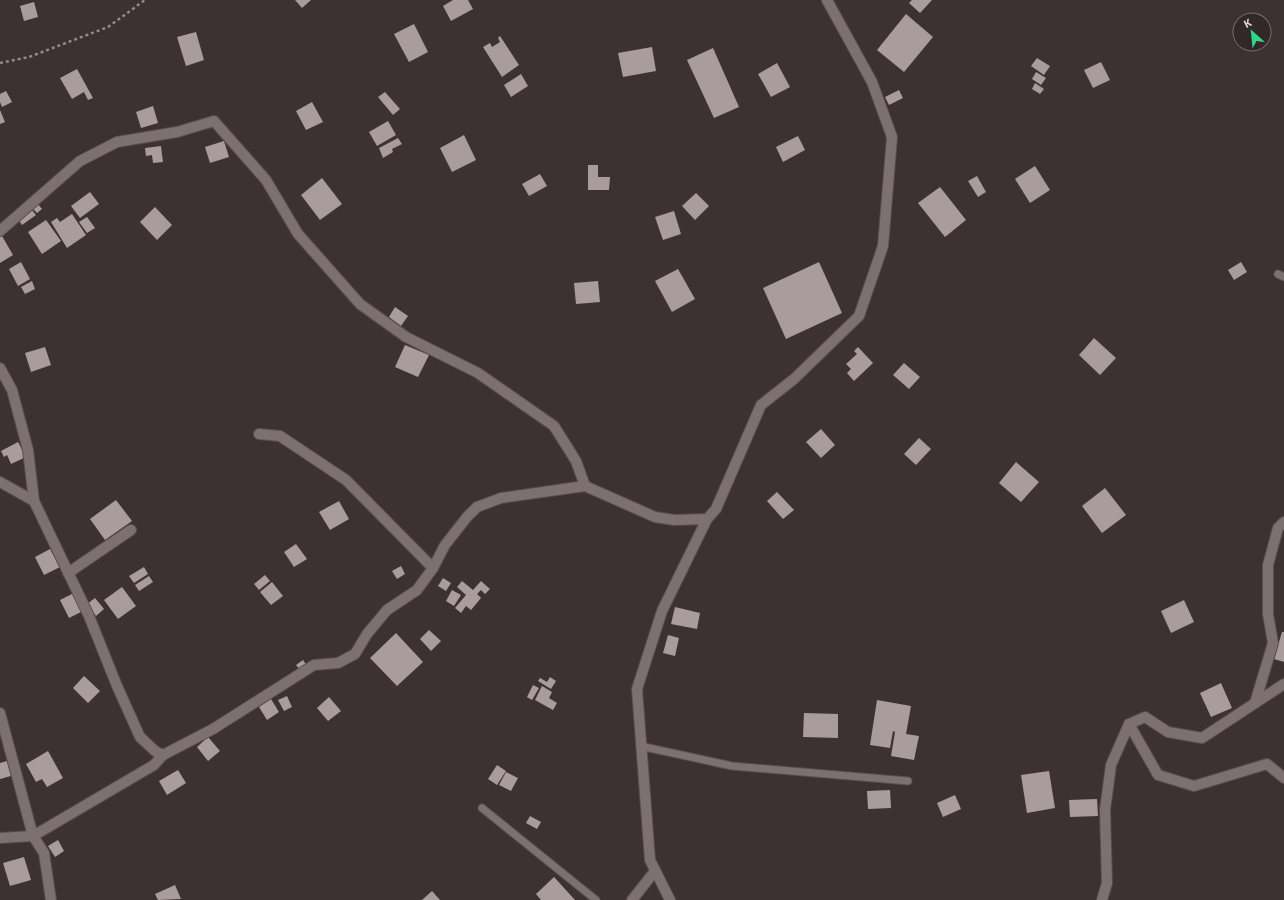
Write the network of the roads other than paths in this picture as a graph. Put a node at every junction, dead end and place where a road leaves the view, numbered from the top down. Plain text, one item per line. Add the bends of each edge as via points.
1 (827, 0) edge
2 (0, 230) edge
3 (0, 368) edge
4 (259, 434) dead end
5 (0, 482) edge
6 (585, 486) junction
7 (34, 501) junction
8 (707, 519) junction
9 (1284, 522) edge
10 (131, 530) dead end
11 (433, 568) junction
12 (68, 573) junction
13 (1284, 684) edge
14 (1255, 703) junction
15 (0, 713) edge
16 (1129, 724) junction
17 (640, 746) junction
18 (163, 755) junction
19 (1284, 778) edge
20 (908, 781) dead end
21 (482, 808) dead end
22 (33, 836) junction
23 (0, 838) edge
24 (655, 871) junction
25 (51, 900) edge
26 (596, 900) edge
27 (632, 900) edge
28 (670, 900) edge
29 (1102, 900) edge

1 - 8 street via 872,82 892,138 883,246 859,316 794,379 761,405 716,509
2 - 6 street via 80,161 117,142 177,132 214,121 266,180 298,234 360,304 406,337 478,373 554,426 576,461
3 - 7 street via 12,390 28,450
4 - 11 street via 280,436 346,480
5 - 7 street
6 - 8 street via 655,517 674,520
6 - 11 street via 501,498 478,507 445,545
7 - 12 street
8 - 17 street via 662,611 637,690
9 - 14 street via 1278,528 1268,565 1268,614 1273,643
10 - 12 street
11 - 18 street via 417,590 387,610 354,654 338,662 314,665 213,729
12 - 18 street via 140,737
13 - 14 street
14 - 16 street via 1202,738 1168,732 1145,716
15 - 22 street
16 - 19 street via 1158,775 1194,786 1267,764
16 - 29 street via 1111,764 1105,810 1107,883
17 - 20 lane via 732,766
17 - 24 street via 650,860
18 - 22 street via 154,765
21 - 26 lane
22 - 23 street
22 - 25 street via 44,853
24 - 27 street
24 - 28 street

